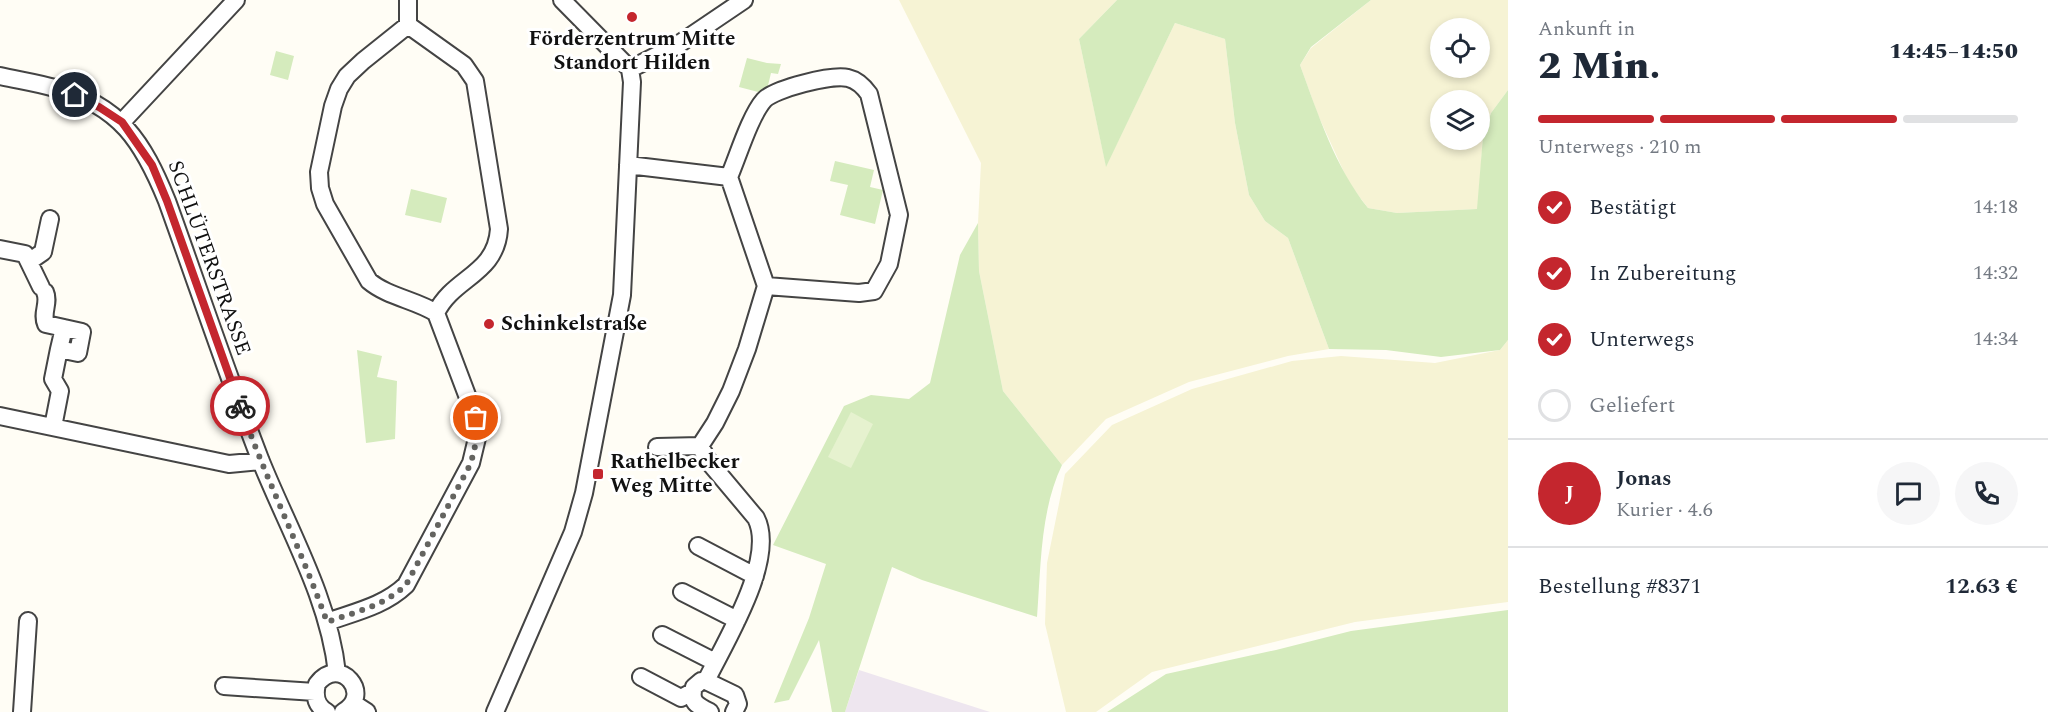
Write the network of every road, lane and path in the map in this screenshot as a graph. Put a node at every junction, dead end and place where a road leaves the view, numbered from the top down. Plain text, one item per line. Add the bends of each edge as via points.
1 (236, 0) edge
2 (408, 0) edge
3 (562, 0) edge
4 (744, 0) edge
5 (408, 26) junction
6 (630, 69) junction
7 (0, 75) edge
8 (122, 122) junction
9 (628, 165) junction
10 (729, 177) junction
11 (50, 219) dead end
12 (0, 249) edge
13 (30, 261) junction
14 (766, 286) junction
15 (436, 313) junction
16 (0, 416) edge
17 (52, 427) junction
18 (700, 446) junction
19 (657, 447) dead end
20 (261, 461) junction
21 (698, 546) dead end
22 (755, 576) junction
23 (682, 592) dead end
24 (737, 620) junction
25 (28, 621) dead end
26 (327, 622) junction
27 (662, 635) dead end
28 (715, 662) junction
29 (337, 673) junction
30 (641, 677) dead end
31 (706, 681) junction
32 (224, 686) dead end
33 (315, 692) junction
34 (692, 692) junction
35 (354, 709) edge
36 (22, 712) edge
37 (327, 712) edge
38 (495, 712) edge
39 (710, 712) edge
40 (734, 712) edge

1 - 8 street
2 - 5 street
3 - 6 street
4 - 6 street via 676,46
5 - 15 street via 456,58 475,81 499,229 496,249 488,262 444,299
5 - 15 street via 363,61 339,88 319,172 320,188 369,282
6 - 9 street
7 - 8 street, SCHLÜTERSTRASSE via 75,95
8 - 20 street, SCHLÜTERSTRASSE via 152,165 167,201
9 - 10 street
9 - 38 street via 622,295 584,493 573,532
10 - 14 street
10 - 14 street via 765,98 831,77 851,78 869,94 899,215 889,264 881,281 874,291 859,293
11 - 13 street via 43,252
12 - 13 street via 24,254
13 - 17 street via 48,298 46,324 82,332 78,353 59,349 53,379 60,391
14 - 18 street via 731,391
15 - 26 street via 476,418 477,438 471,463 406,585 383,603
16 - 17 street
17 - 20 street via 229,464
18 - 19 street
18 - 22 street via 761,528
20 - 26 street, SCHLÜTERSTRASSE
21 - 22 street
22 - 24 street
23 - 24 street
24 - 28 street
25 - 36 street
26 - 29 street, SCHLÜTERSTRASSE
27 - 28 street
28 - 31 street
29 - 33 street via 321,678
29 - 35 street via 353,684
30 - 34 street via 681,698
31 - 34 street via 697,683
31 - 40 street via 735,695 738,704
32 - 33 street
33 - 37 street via 318,705
34 - 39 street via 695,704

